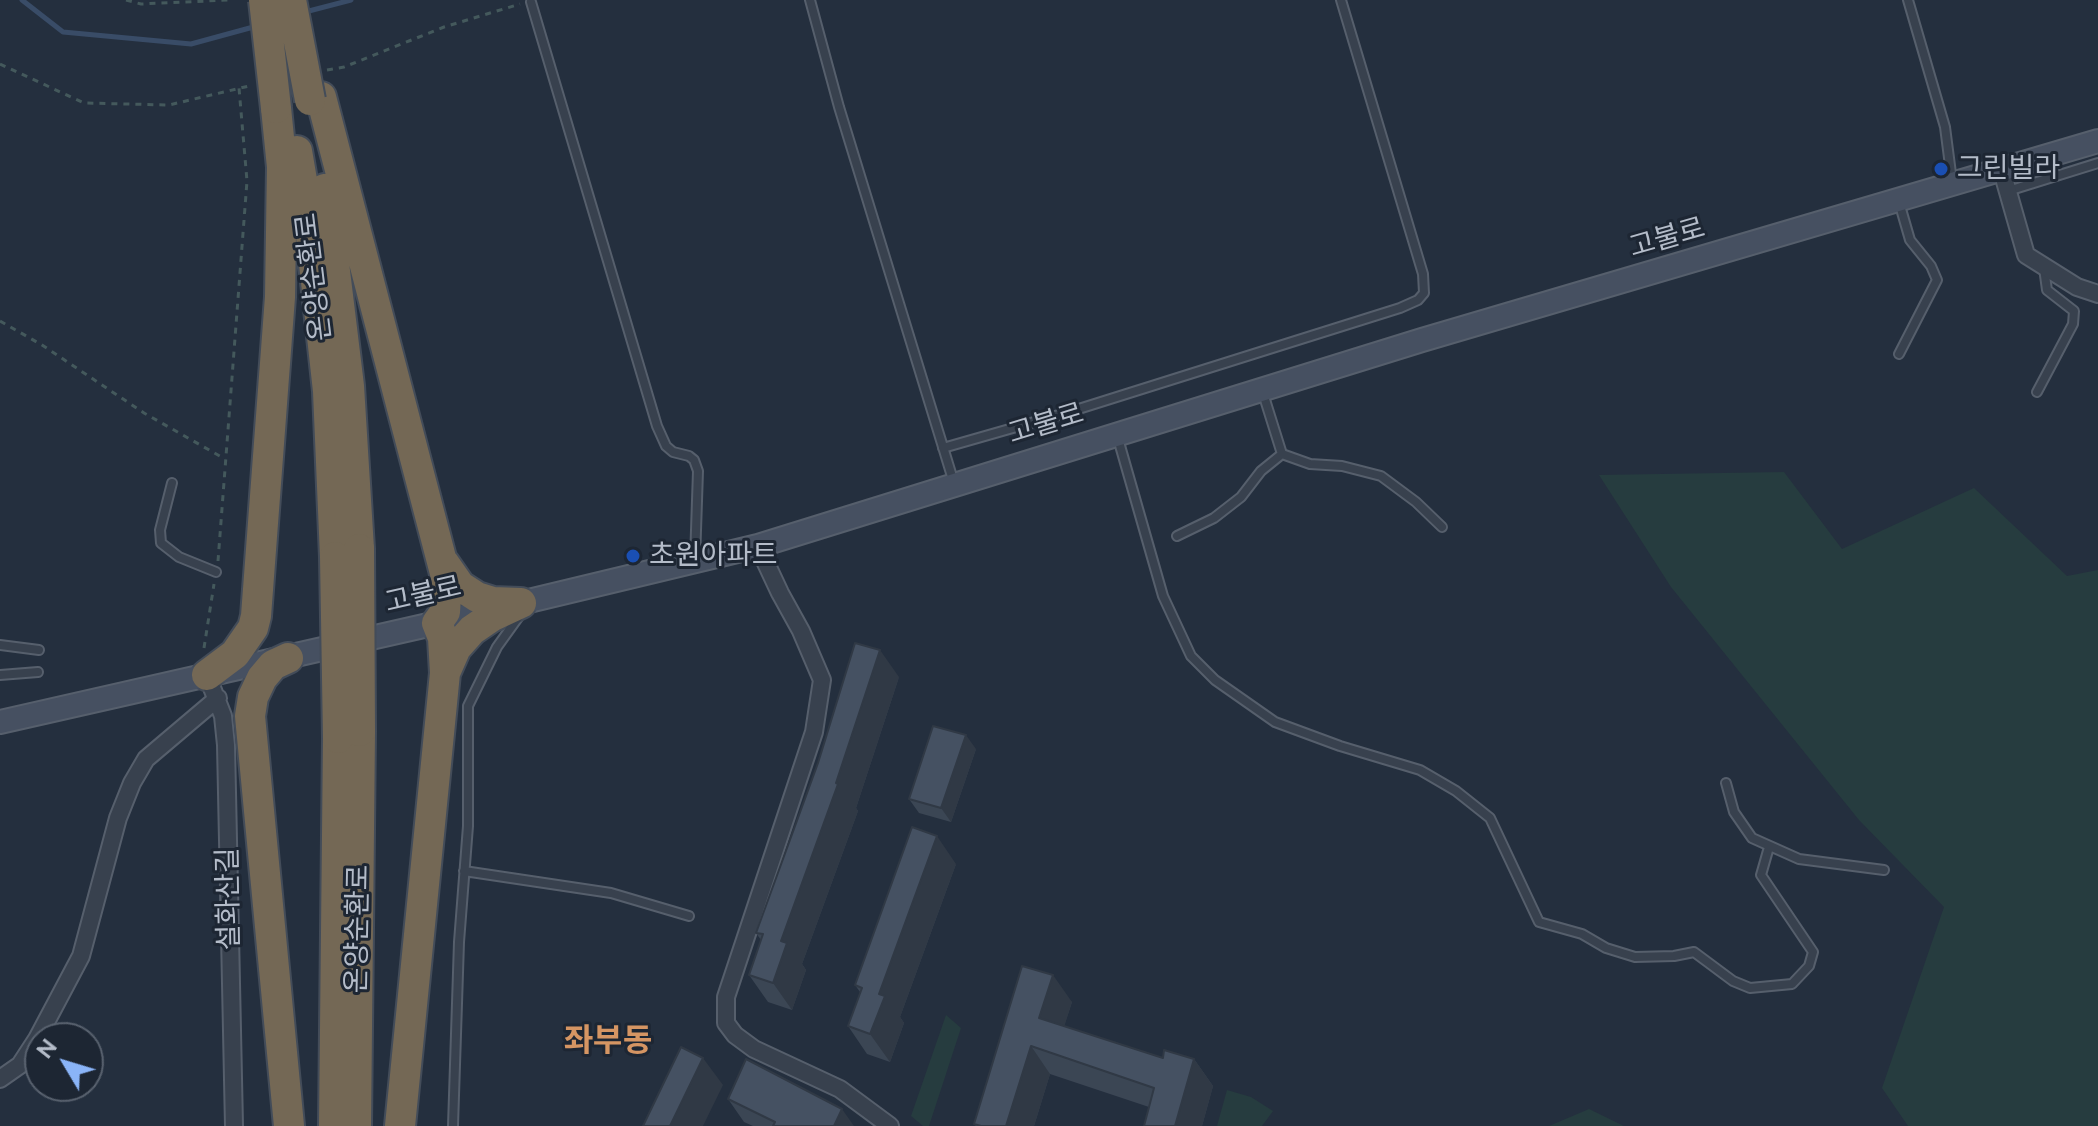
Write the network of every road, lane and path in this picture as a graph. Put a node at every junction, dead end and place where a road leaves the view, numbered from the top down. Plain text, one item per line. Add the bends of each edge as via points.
1 (126, 0) edge
2 (228, 0) edge
3 (265, 0) edge
4 (292, 0) edge
5 (810, 0) edge
6 (1341, 0) edge
7 (1908, 0) edge
8 (531, 2) dead end
9 (239, 88) dead end
10 (299, 103) junction
11 (2098, 141) edge
12 (2098, 163) edge
13 (2004, 181) junction
14 (1953, 186) junction
15 (1899, 202) junction
16 (2044, 268) junction
17 (2098, 294) edge
18 (0, 321) edge
19 (1899, 354) dead end
20 (1262, 389) junction
21 (2037, 392) dead end
22 (1116, 434) junction
23 (943, 448) junction
24 (1282, 454) junction
25 (226, 460) junction
26 (172, 483) dead end
27 (954, 484) junction
28 (1442, 527) dead end
29 (1177, 536) dead end
30 (758, 546) junction
31 (440, 554) junction
32 (695, 560) junction
33 (216, 572) junction
34 (525, 602) junction
35 (256, 616) junction
36 (437, 623) junction
37 (0, 645) edge
38 (39, 650) dead end
39 (288, 658) junction
40 (38, 672) dead end
41 (445, 673) junction
42 (0, 675) edge
43 (212, 687) junction
44 (250, 716) junction
45 (0, 722) edge
46 (349, 734) junction
47 (1726, 783) dead end
48 (1769, 847) junction
49 (1884, 870) dead end
50 (464, 871) junction
51 (689, 916) dead end
52 (0, 1079) edge
53 (234, 1126) edge
54 (289, 1126) edge
55 (334, 1126) edge
56 (356, 1126) edge
57 (400, 1126) edge
58 (453, 1126) edge
59 (890, 1126) edge

1 - 2 path
3 - 10 highway, 온양순환로, bridge
4 - 10 highway, bridge
5 - 23 lane
6 - 23 lane via 1423,274 1424,293 1418,300
7 - 14 lane via 1945,127
8 - 32 lane via 657,426 666,446 694,460 698,471
9 - 25 path via 247,181
10 - 31 highway via 351,220
10 - 35 highway via 282,167 281,284
10 - 46 highway, 온양순환로, bridge via 347,553
11 - 13 main road, 고불로
12 - 13 lane
13 - 14 main road, 고불로
13 - 16 street via 2026,255
14 - 15 main road, 고불로
15 - 19 lane via 1910,240 1937,280
15 - 20 main road, 고불로
16 - 17 street
16 - 21 lane via 2047,290 2074,311 2073,324
18 - 25 path
20 - 22 main road, 고불로
20 - 24 lane
22 - 27 main road, 고불로
22 - 48 lane via 1163,596 1191,656 1215,680 1275,722 1420,770 1456,791 1490,818 1539,922 1635,957 1694,952 1750,988 1792,984 1809,966 1813,952 1761,875
23 - 27 lane
24 - 28 lane via 1381,476
24 - 29 lane via 1241,497
25 - 33 path
26 - 33 lane via 161,543
27 - 30 main road, 고불로
30 - 32 main road, 고불로
30 - 59 street via 822,680 814,732 726,997 726,1023 754,1049 840,1089
31 - 34 highway via 447,572 477,597
31 - 36 highway via 447,595
32 - 34 main road, 고불로
33 - 43 path via 204,654
34 - 36 main road, 고불로
34 - 41 highway via 472,630
34 - 50 lane via 468,706
35 - 39 highway via 267,642
35 - 43 highway
36 - 39 main road, 고불로
36 - 41 highway
37 - 38 lane
39 - 43 main road, 고불로
39 - 44 highway via 262,678
40 - 42 lane
41 - 57 highway
43 - 44 highway via 231,687
43 - 45 main road, 고불로
43 - 52 street via 146,759 132,783 81,956 20,1065
43 - 53 street, 설화산길 via 226,745
44 - 54 highway
46 - 55 highway, 온양순환로
46 - 56 highway, 온양순환로
47 - 48 lane via 1734,812 1752,838
48 - 49 lane via 1799,859
50 - 51 lane via 611,893
50 - 58 lane

